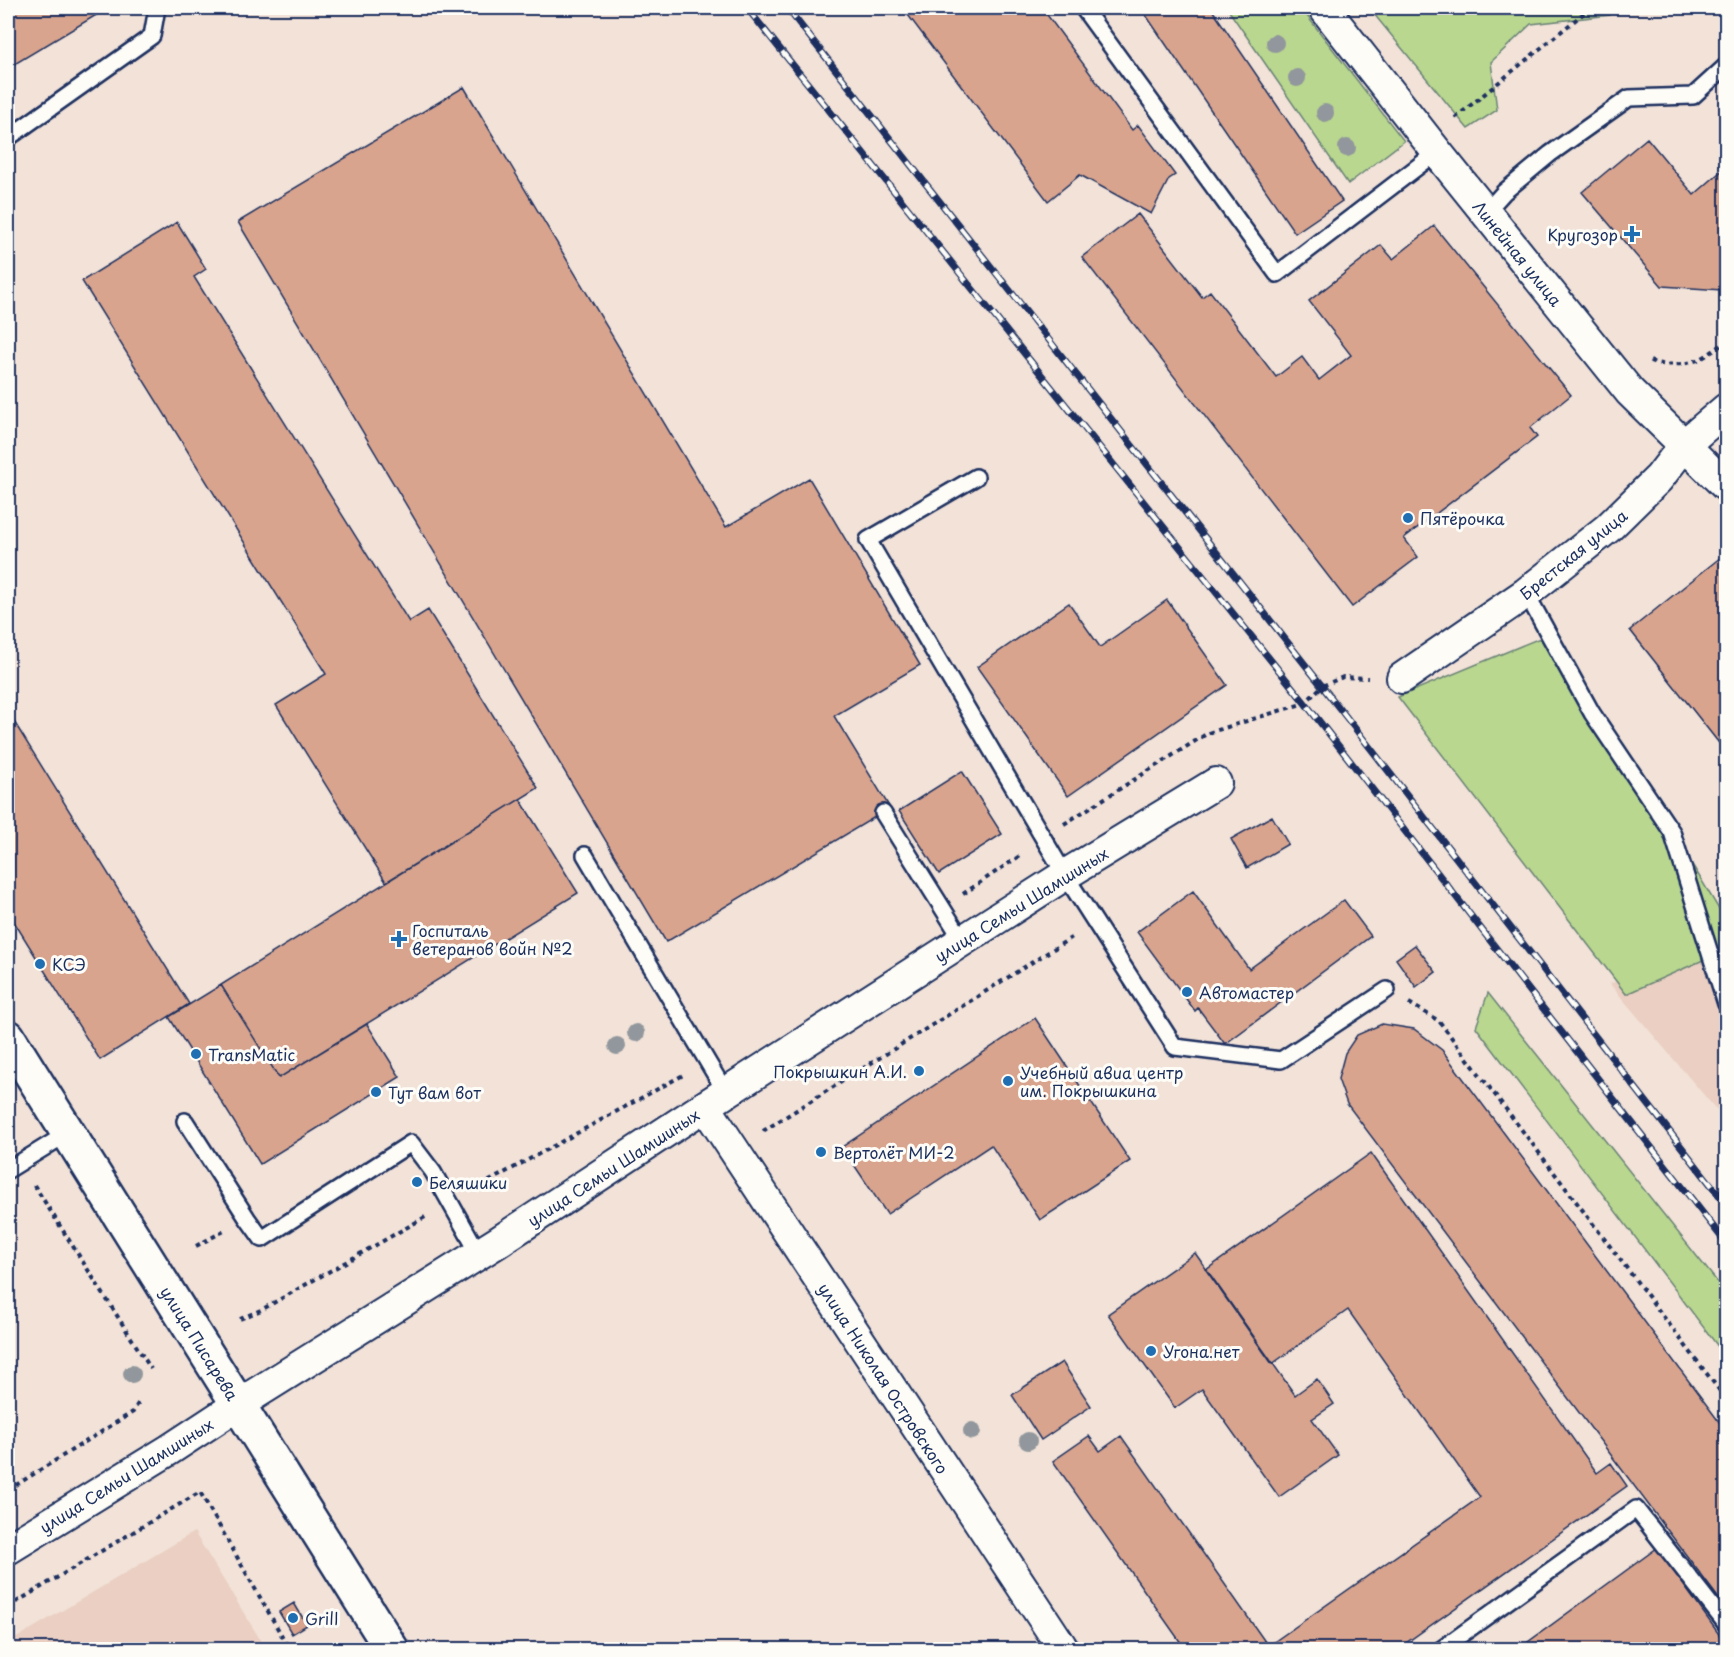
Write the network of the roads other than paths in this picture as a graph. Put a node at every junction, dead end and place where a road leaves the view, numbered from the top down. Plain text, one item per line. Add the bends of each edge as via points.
1 (157, 8) edge
2 (1083, 8) edge
3 (1324, 8) edge
4 (1726, 66) edge
5 (8, 138) edge
6 (1437, 152) junction
7 (1485, 213) junction
8 (1726, 409) edge
9 (1685, 444) junction
10 (976, 477) dead end
11 (1726, 486) edge
12 (1527, 593) junction
13 (1402, 678) road end
14 (1216, 783) dead end
15 (883, 813) dead end
16 (585, 855) dead end
17 (1065, 875) junction
18 (963, 940) junction
19 (1387, 990) road end
20 (1726, 1004) edge
21 (8, 1037) edge
22 (716, 1099) junction
23 (186, 1121) dead end
24 (68, 1133) junction
25 (14, 1167) edge
26 (479, 1254) junction
27 (239, 1404) junction
28 (8, 1549) edge
29 (1726, 1624) edge
30 (392, 1650) edge
31 (1064, 1650) edge
32 (1440, 1650) edge

1 - 5 lane via 152,36
2 - 6 lane via 1277,274
3 - 6 street, Линейная улица
4 - 7 lane via 1694,96 1629,98 1550,154
6 - 7 street, Линейная улица
7 - 9 street, Линейная улица via 1630,392
8 - 9 street, Брестская улица
9 - 11 street, Линейная улица
9 - 12 street, Брестская улица via 1659,478 1608,528
10 - 17 lane via 868,540
12 - 13 street, Брестская улица
12 - 20 lane via 1592,713 1672,831
14 - 17 street, улица Семьи Шамшиных
15 - 18 lane
16 - 22 lane via 707,1062
17 - 18 street, улица Семьи Шамшиных
17 - 19 lane via 1175,1047 1281,1060
18 - 22 street, улица Семьи Шамшиных
21 - 24 main road, улица Писарева
22 - 26 street, улица Семьи Шамшиных
22 - 31 street, улица Николая Островского via 734,1149
23 - 26 lane via 262,1239 411,1143 433,1172
24 - 25 lane
24 - 27 main road, улица Писарева
26 - 27 street, улица Семьи Шамшиных
27 - 28 street, улица Семьи Шамшиных
27 - 30 main road, улица Писарева
29 - 32 lane via 1636,1509

